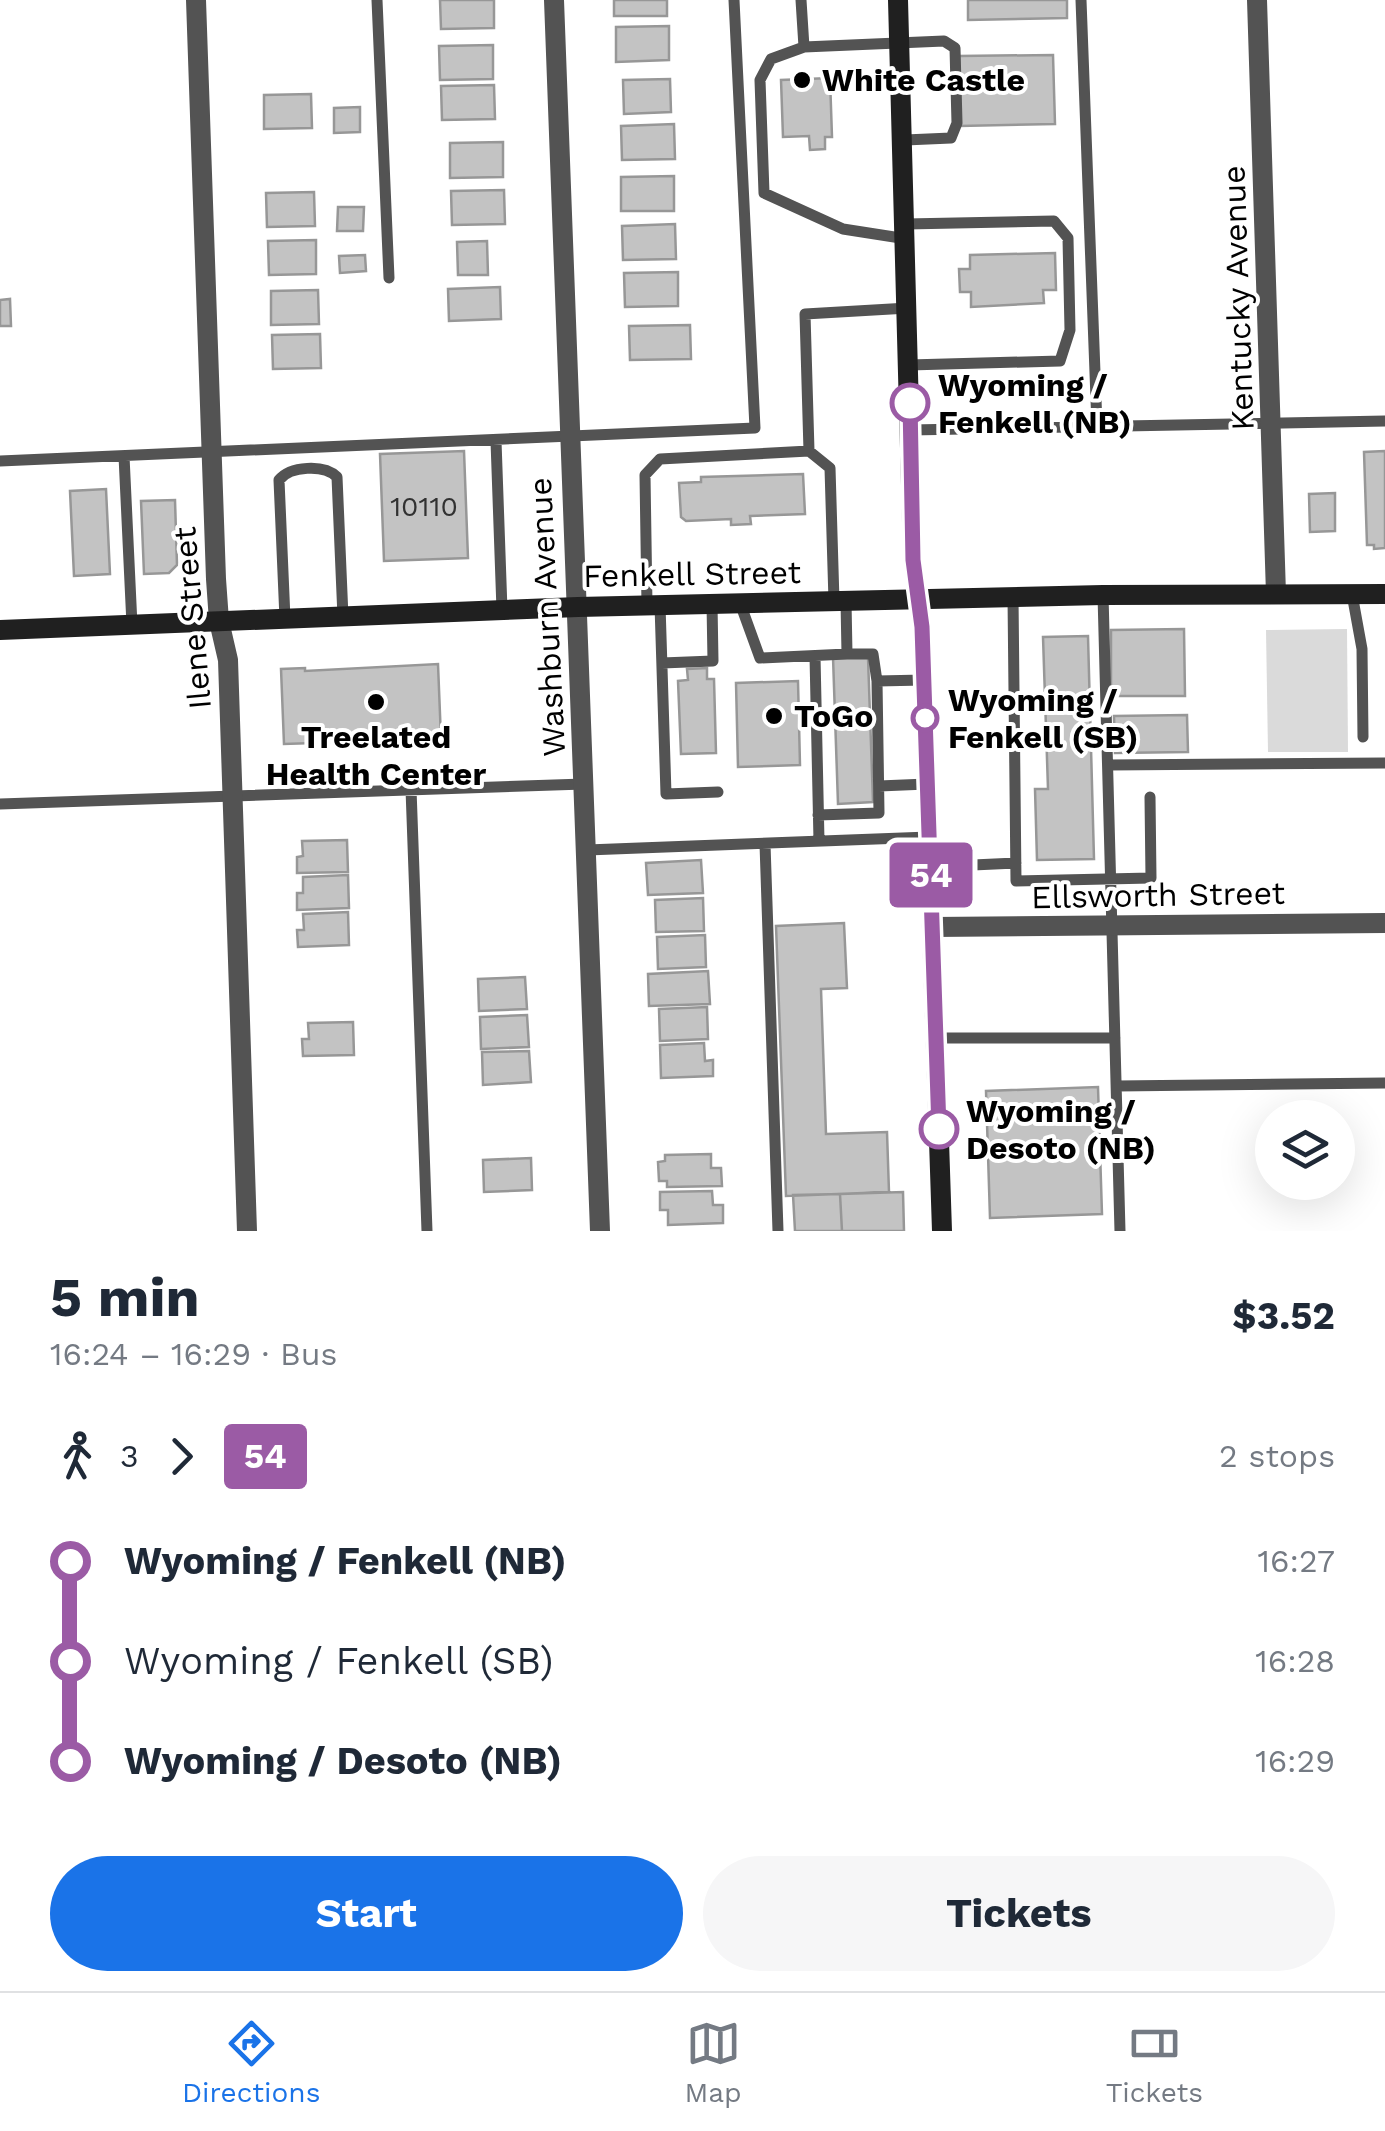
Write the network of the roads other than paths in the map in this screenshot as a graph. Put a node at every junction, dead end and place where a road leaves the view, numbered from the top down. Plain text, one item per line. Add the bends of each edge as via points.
1 (196, 0) edge
2 (377, 0) edge
3 (554, 0) edge
4 (734, 0) edge
5 (801, 0) edge
6 (898, 0) edge
7 (1081, 0) edge
8 (1257, 0) edge
9 (900, 44) junction
10 (804, 47) junction
11 (904, 140) junction
12 (906, 232) junction
13 (389, 278) dead end
14 (908, 308) junction
15 (909, 365) junction
16 (1385, 421) edge
17 (1272, 424) junction
18 (1098, 426) junction
19 (910, 430) junction
20 (569, 437) junction
21 (496, 441) junction
22 (809, 451) junction
23 (211, 452) junction
24 (124, 456) junction
25 (0, 461) edge
26 (1276, 594) junction
27 (1352, 594) junction
28 (1385, 594) edge
29 (1103, 595) junction
30 (1013, 598) junction
31 (918, 599) junction
32 (840, 601) junction
33 (740, 603) junction
34 (712, 604) junction
35 (654, 606) junction
36 (578, 607) junction
37 (502, 610) junction
38 (343, 616) junction
39 (285, 619) junction
40 (219, 622) junction
41 (132, 625) junction
42 (0, 630) edge
43 (846, 654) junction
44 (815, 656) junction
45 (662, 663) junction
46 (924, 680) junction
47 (877, 682) junction
48 (1364, 737) dead end
49 (1385, 763) edge
50 (1108, 765) junction
51 (584, 784) junction
52 (927, 784) junction
53 (879, 786) junction
54 (411, 789) junction
55 (718, 792) dead end
56 (233, 796) junction
57 (1150, 797) dead end
58 (0, 804) edge
59 (818, 815) junction
60 (929, 837) junction
61 (819, 841) junction
62 (765, 844) junction
63 (586, 850) junction
64 (1016, 862) junction
65 (930, 868) junction
66 (1111, 878) junction
67 (1385, 923) edge
68 (1112, 926) junction
69 (932, 928) junction
70 (936, 1038) junction
71 (1115, 1038) junction
72 (1385, 1083) edge
73 (1116, 1086) junction
74 (247, 1231) edge
75 (427, 1231) edge
76 (600, 1231) edge
77 (778, 1231) edge
78 (942, 1231) edge
79 (1120, 1231) edge

1 - 23 street, Ilene Street
2 - 13 lane
3 - 20 street, Washburn Avenue
4 - 20 lane via 755,428
5 - 10 lane
6 - 9 street
7 - 18 lane
8 - 17 street, Kentucky Avenue
9 - 10 lane
9 - 11 street
9 - 11 lane via 944,41 954,48 957,123 951,138
10 - 12 lane via 771,58 760,80 764,193 843,229
11 - 12 street
12 - 14 street
12 - 15 lane via 1054,221 1068,238 1070,330 1060,361
14 - 15 street
14 - 22 lane via 805,314
15 - 19 street
16 - 17 lane
17 - 18 lane
17 - 26 street, Kentucky Avenue
18 - 19 lane
19 - 31 street
20 - 21 lane
20 - 36 street, Washburn Avenue
21 - 23 lane
21 - 37 lane
22 - 32 lane via 830,468
22 - 35 lane via 660,459 646,475
23 - 24 lane
23 - 40 street, Ilene Street
24 - 25 lane
24 - 41 lane
26 - 27 street, Fenkell Street
26 - 29 street, Fenkell Street
27 - 28 street, Fenkell Street
27 - 48 lane via 1362,650
29 - 30 street, Fenkell Street
29 - 50 lane
30 - 31 street, Fenkell Street
30 - 64 lane
31 - 32 street, Fenkell Street
31 - 46 street
32 - 33 street, Fenkell Street
32 - 43 lane
33 - 34 street, Fenkell Street
33 - 44 lane via 760,658
34 - 35 street, Fenkell Street
34 - 45 lane via 713,661
35 - 36 street, Fenkell Street
35 - 45 lane
36 - 37 street, Fenkell Street
36 - 51 street, Washburn Avenue
37 - 38 street, Fenkell Street
38 - 39 street, Fenkell Street
38 - 39 lane via 337,477 328,470 290,470 279,480
39 - 40 street, Fenkell Street
40 - 41 street, Fenkell Street
40 - 56 street, Ilene Street via 228,660
41 - 42 street, Fenkell Street
43 - 44 lane
43 - 47 lane via 873,654
44 - 59 lane
45 - 55 lane via 666,794
46 - 47 lane
46 - 52 street
47 - 53 lane
49 - 50 lane
50 - 66 lane
51 - 54 lane
51 - 63 street, Washburn Avenue
52 - 53 lane
52 - 60 street
53 - 59 lane via 879,813
54 - 56 lane
54 - 75 lane
56 - 58 lane
56 - 74 street, Ilene Street
57 - 66 lane via 1151,878
59 - 61 lane
60 - 61 lane
60 - 65 street
61 - 62 lane
62 - 63 lane
62 - 77 lane
63 - 76 street, Washburn Avenue
64 - 65 lane
64 - 66 lane via 1016,881
65 - 69 street
66 - 68 lane
67 - 68 street, Ellsworth Street
68 - 69 street, Ellsworth Street
68 - 71 lane
69 - 70 street
70 - 71 lane
70 - 78 street
71 - 73 lane
72 - 73 lane
73 - 79 lane

